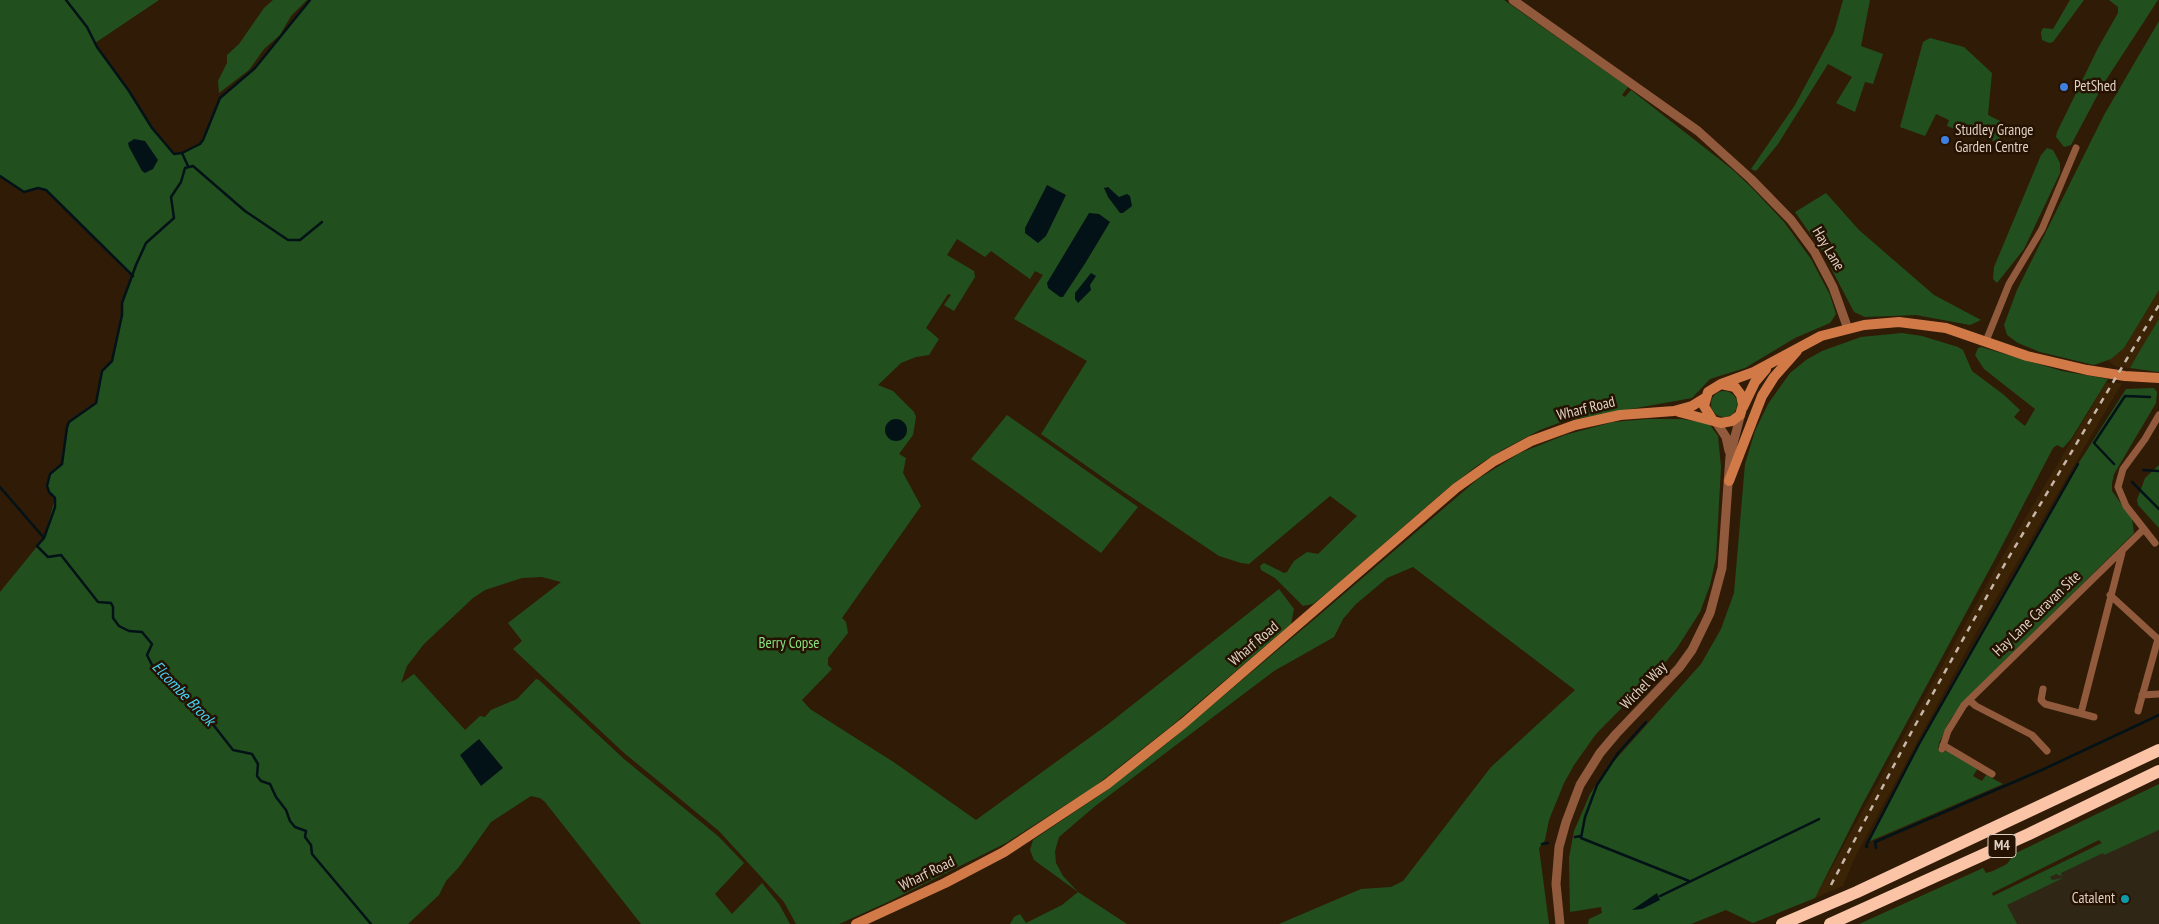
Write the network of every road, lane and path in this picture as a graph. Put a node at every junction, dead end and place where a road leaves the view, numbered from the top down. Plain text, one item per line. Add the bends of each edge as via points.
1 (1513, 0) edge
2 (2076, 148) dead end
3 (1848, 329) junction
4 (1986, 342) junction
5 (1805, 343) junction
6 (1770, 364) junction
7 (2159, 378) edge
8 (1720, 384) junction
9 (1705, 398) junction
10 (1742, 410) junction
11 (1674, 411) junction
12 (2159, 415) edge
13 (1714, 420) junction
14 (1730, 456) junction
15 (1729, 481) junction
16 (2144, 529) junction
17 (2155, 543) dead end
18 (2124, 549) junction
19 (2110, 595) junction
20 (2158, 640) edge
21 (2043, 689) dead end
22 (2159, 694) edge
23 (2142, 695) junction
24 (1969, 700) junction
25 (2138, 711) dead end
26 (2080, 713) junction
27 (2094, 717) dead end
28 (2159, 750) edge
29 (2047, 751) dead end
30 (2159, 771) edge
31 (1992, 774) dead end
32 (856, 924) edge
33 (1560, 924) edge
34 (1782, 924) edge
35 (1830, 924) edge

1 - 3 street, Hay Lane via 1698,131 1752,179 1791,220 1814,251 1833,287
2 - 4 street via 2042,229 2009,284
3 - 4 main road via 1886,323 1920,323 1956,330
3 - 5 main road, Wharf Road
4 - 7 main road via 2027,356 2100,373
5 - 6 main road, Wharf Road
5 - 15 main road via 1765,391
6 - 8 main road, Wharf Road
6 - 10 main road, Wharf Road via 1755,382
8 - 9 main road, Wharf Road
8 - 10 main road via 1730,385 1738,391 1743,400
9 - 11 main road, Wharf Road
9 - 13 main road via 1704,408
10 - 13 main road via 1732,421
10 - 14 street, Wichel Way
11 - 13 main road, Wharf Road
11 - 32 main road, Wharf Road via 1620,415 1574,425 1538,438 1494,461 1456,488 1184,723 1106,784 1004,852
12 - 16 street via 2123,469 2118,483 2123,501
13 - 14 street, Wichel Way via 1727,440
14 - 15 street, Wichel Way
15 - 33 street, Wichel Way via 1721,573 1717,594 1703,630 1679,668 1600,753 1572,804 1559,847 1556,884
16 - 17 street
16 - 18 street, Hay Lane Caravan Site
18 - 19 street, Hay Lane Caravan Site
18 - 24 street, Hay Lane Caravan Site
19 - 20 street
19 - 26 street, Hay Lane Caravan Site
20 - 23 street
21 - 26 street via 2041,700 2045,704
22 - 23 street
23 - 25 street
24 - 29 street via 2032,735
24 - 31 street, Hay Lane Caravan Site via 1952,724 1943,747
26 - 27 street
28 - 34 highway, M4
30 - 35 highway, M4

